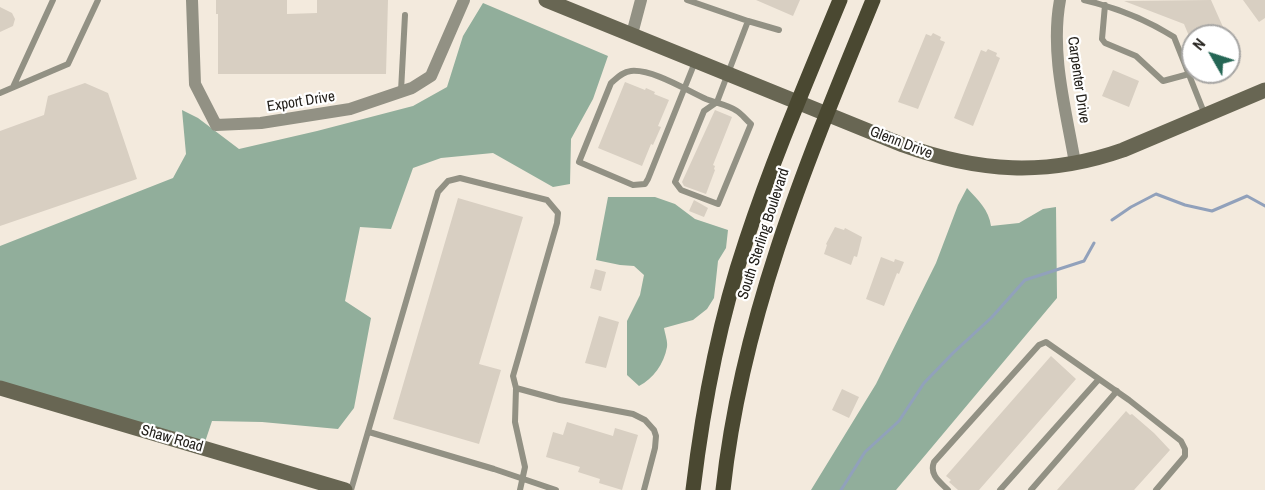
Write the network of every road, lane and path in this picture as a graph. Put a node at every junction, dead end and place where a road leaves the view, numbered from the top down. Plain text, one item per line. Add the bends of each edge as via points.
1 (53, 0) edge
2 (98, 0) edge
3 (192, 0) edge
4 (464, 0) edge
5 (546, 0) edge
6 (641, 0) edge
7 (687, 0) edge
8 (840, 0) edge
9 (873, 0) edge
10 (1060, 0) edge
11 (1084, 0) edge
12 (1105, 5) junction
13 (405, 15) dead end
14 (748, 21) junction
15 (779, 30) dead end
16 (632, 34) junction
17 (1181, 54) edge
18 (695, 60) junction
19 (729, 74) junction
20 (1181, 76) edge
21 (1193, 84) edge
22 (13, 88) junction
23 (685, 88) junction
24 (1265, 90) edge
25 (401, 92) junction
26 (0, 93) edge
27 (717, 102) junction
28 (797, 102) junction
29 (826, 114) junction
30 (1206, 115) junction
31 (1075, 163) junction
32 (1099, 379) junction
33 (0, 388) edge
34 (516, 388) junction
35 (1117, 392) junction
36 (369, 432) junction
37 (523, 479) junction
38 (345, 490) edge
39 (351, 490) edge
40 (520, 490) edge
41 (556, 490) edge
42 (644, 490) edge
43 (693, 490) edge
44 (723, 490) edge
45 (948, 490) edge
46 (1000, 490) edge
47 (1031, 490) edge
48 (1156, 490) edge

1 - 22 lane
2 - 22 lane via 68,64
3 - 25 street, Export Drive via 195,84 216,125 261,123 350,109
4 - 25 street, Export Drive via 431,76
5 - 16 street, Glenn Drive
6 - 16 street
7 - 14 lane
8 - 28 main road, South Sterling Boulevard
9 - 29 main road, South Sterling Boulevard
10 - 31 street, Carpenter Drive via 1056,46
11 - 12 lane
12 - 17 lane via 1174,37
12 - 20 lane via 1105,43 1136,56 1163,81
13 - 25 lane
14 - 15 lane
14 - 19 lane
16 - 18 street, Glenn Drive
18 - 19 street, Glenn Drive
18 - 23 lane
19 - 27 lane
19 - 28 street, Glenn Drive
21 - 30 lane
22 - 26 lane
23 - 23 lane via 645,184 633,185 579,162 611,83 620,75 630,71 648,74
23 - 27 lane
24 - 30 street, Glenn Drive
27 - 27 lane via 704,111 675,182 681,190 718,204 751,124 737,111
28 - 29 street, Glenn Drive
28 - 43 main road, South Sterling Boulevard via 733,287 709,384
29 - 31 street, Glenn Drive via 957,163 1026,169
29 - 44 main road, South Sterling Boulevard via 789,209 757,313 731,432
30 - 31 street, Glenn Drive via 1121,151
32 - 35 lane
32 - 45 lane via 1043,342 934,462 936,479
32 - 46 lane
33 - 38 street, Shaw Road
34 - 36 lane via 513,376 558,213 547,200 466,178 453,179 438,192
34 - 37 lane via 515,422 525,467
34 - 42 lane via 645,420 656,436
35 - 47 lane
35 - 48 lane via 1181,441 1185,449 1185,456
36 - 37 lane
36 - 39 lane
37 - 40 lane
37 - 41 lane

